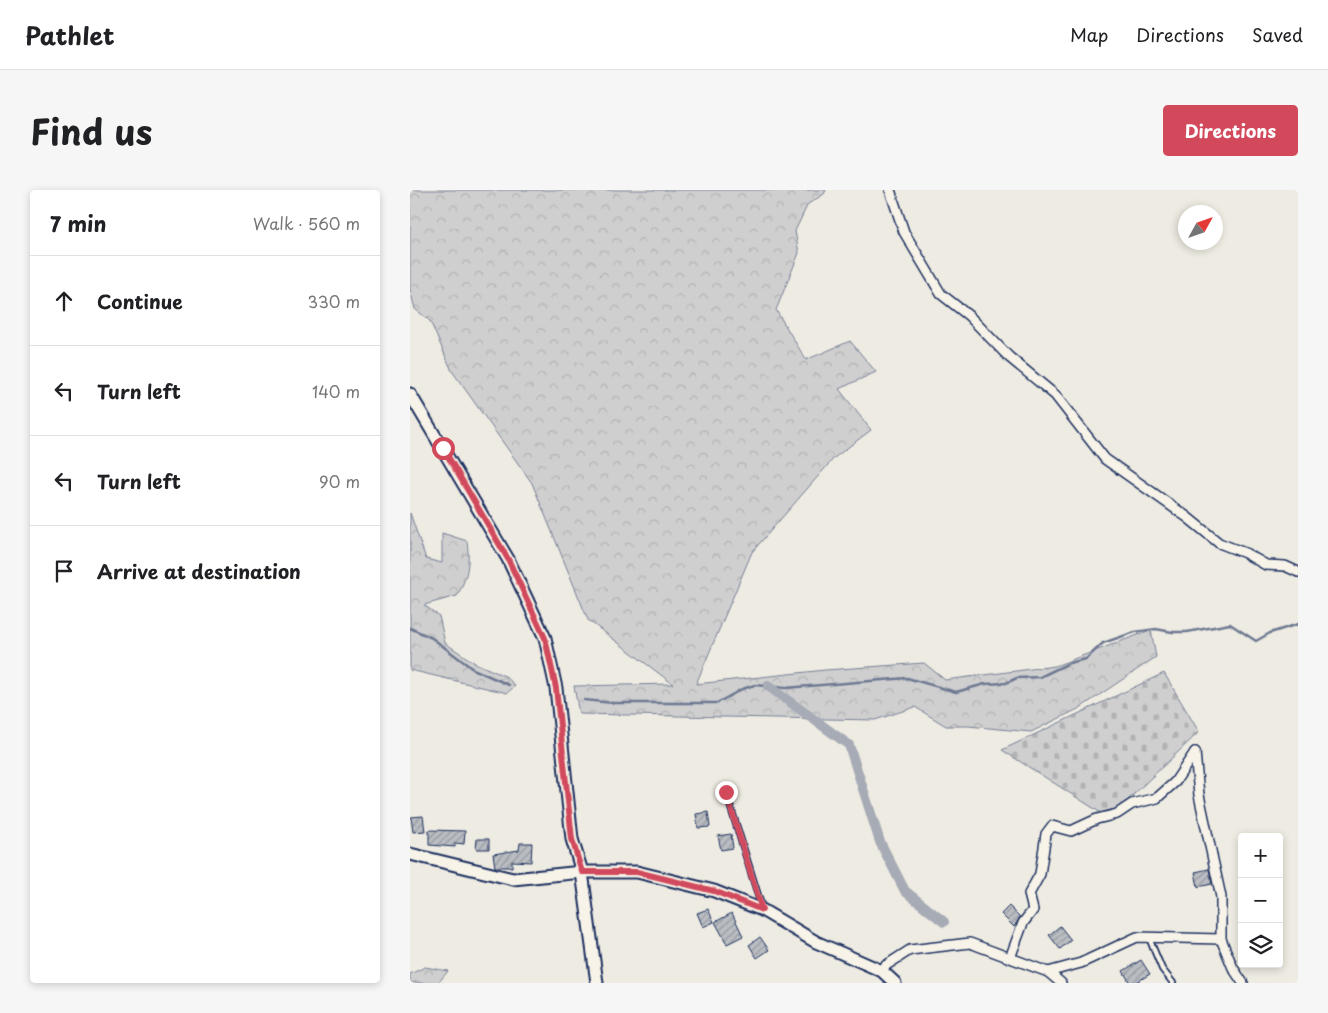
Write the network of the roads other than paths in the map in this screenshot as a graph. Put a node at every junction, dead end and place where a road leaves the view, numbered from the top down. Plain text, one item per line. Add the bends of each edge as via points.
1 (890, 190) edge
2 (410, 394) edge
3 (1298, 572) edge
4 (726, 792) dead end
5 (410, 854) edge
6 (582, 872) junction
7 (762, 910) junction
8 (1149, 937) junction
9 (1221, 939) junction
10 (1010, 958) junction
11 (882, 971) junction
12 (1048, 972) junction
13 (597, 983) edge
14 (895, 983) edge
15 (1061, 983) edge
16 (1173, 983) edge
17 (1243, 983) edge

1 - 3 street via 904,232 941,294 1055,395 1105,459 1218,543 1266,565 1285,566
2 - 6 main road via 503,550 545,638 556,688 572,839
4 - 7 lane
5 - 6 main road via 513,879
6 - 7 main road via 637,872 714,891
6 - 13 main road
7 - 11 main road via 816,942
8 - 9 street
8 - 12 street via 1137,937 1081,963
8 - 16 lane via 1162,969
9 - 10 street via 1221,897 1199,795 1195,752 1175,782 1156,798 1132,804 1117,814 1071,831 1052,826 1046,834 1040,874 1029,894 1033,910 1023,924
9 - 17 street
10 - 11 street via 961,944 910,950
10 - 12 street
11 - 14 main road
12 - 15 street

